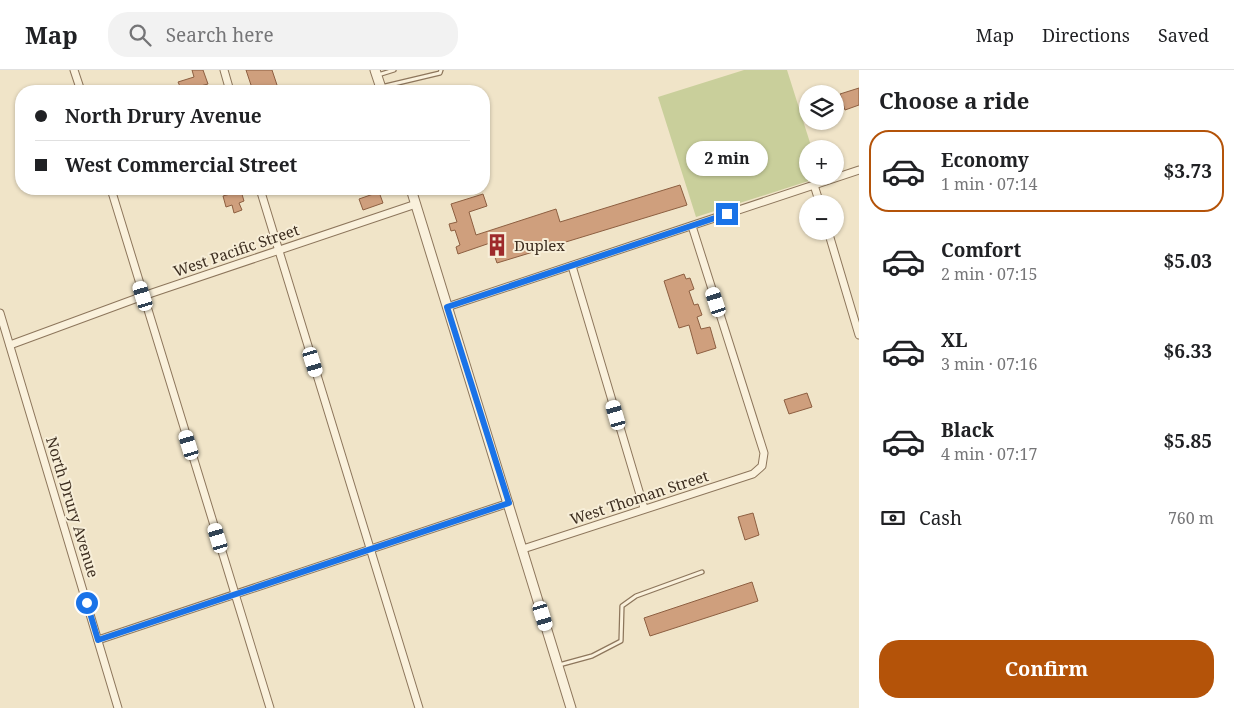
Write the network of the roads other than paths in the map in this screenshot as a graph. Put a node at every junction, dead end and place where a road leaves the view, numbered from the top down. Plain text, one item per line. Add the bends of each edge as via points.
1 (74, 70) edge
2 (224, 70) edge
3 (394, 70) edge
4 (441, 70) edge
5 (376, 73) edge
6 (79, 85) edge
7 (228, 85) edge
8 (380, 85) edge
9 (396, 85) edge
10 (859, 170) edge
11 (844, 175) edge
12 (814, 185) joint
13 (112, 195) edge
14 (262, 195) edge
15 (413, 195) edge
16 (817, 195) edge
17 (416, 204) junction
18 (692, 226) junction
19 (831, 240) edge
20 (278, 250) junction
21 (572, 266) junction
22 (143, 296) junction
23 (447, 307) junction
24 (0, 313) edge
25 (859, 335) edge
26 (10, 345) junction
27 (509, 503) junction
28 (644, 508) junction
29 (370, 548) junction
30 (523, 549) junction
31 (702, 572) dead end
32 (235, 594) junction
33 (98, 640) junction
34 (558, 665) junction
35 (118, 708) edge
36 (270, 708) edge
37 (419, 708) edge
38 (571, 708) edge

1 - 6 street
2 - 7 street
3 - 5 lane
4 - 9 lane via 440,73
5 - 8 street
10 - 11 street
12 - 16 street
12 - 18 street
13 - 22 street
14 - 20 street
15 - 17 street
17 - 20 street, West Pacific Street
17 - 23 street
18 - 21 street
18 - 28 street, West Thoman Street via 764,453 762,466 753,474
19 - 25 street
20 - 22 street, West Pacific Street
20 - 29 street
21 - 23 street
21 - 28 street
22 - 26 street, West Pacific Street
22 - 32 street
23 - 27 street
24 - 26 street, North Drury Avenue
26 - 33 street, North Drury Avenue
27 - 29 street
27 - 30 street
28 - 30 street, West Thoman Street
29 - 32 street
29 - 37 street
30 - 34 street
31 - 34 lane via 636,596 622,606 621,641 592,656
32 - 33 street
32 - 36 street
33 - 35 street, North Drury Avenue
34 - 38 street

